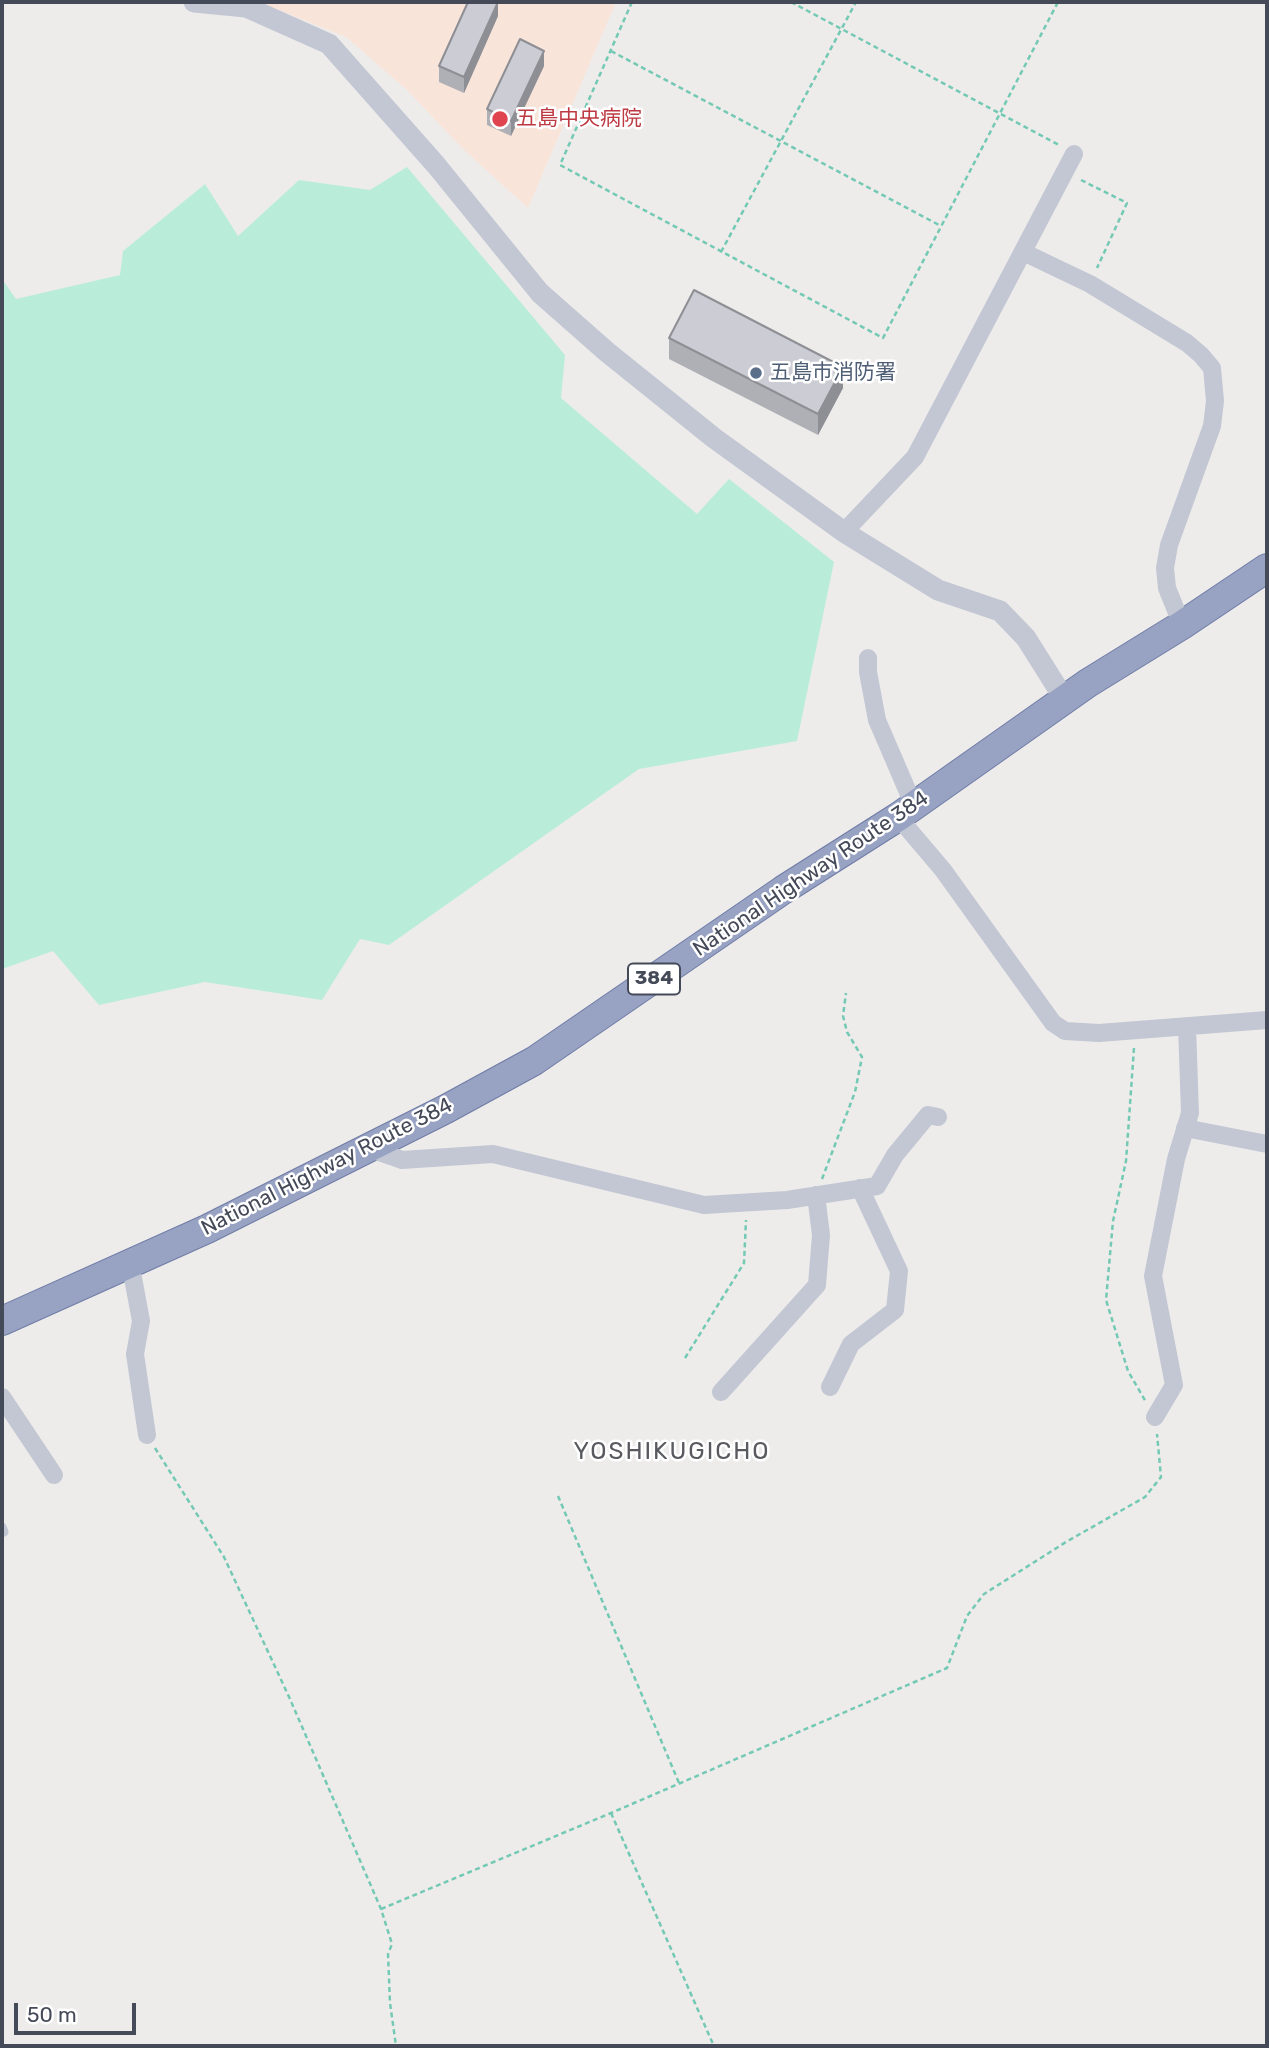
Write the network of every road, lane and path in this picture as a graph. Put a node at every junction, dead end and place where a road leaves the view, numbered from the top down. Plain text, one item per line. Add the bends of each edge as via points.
1 (194, 2) edge
2 (632, 2) edge
3 (791, 2) edge
4 (856, 2) edge
5 (1058, 2) edge
6 (841, 29) junction
7 (611, 51) junction
8 (1000, 113) junction
9 (781, 141) junction
10 (1074, 154) joint
11 (1065, 172) junction
12 (941, 226) junction
13 (721, 252) junction
14 (1023, 252) junction
15 (1090, 284) junction
16 (844, 532) junction
17 (1267, 568) edge
18 (1182, 625) junction
19 (869, 657) dead end
20 (1065, 700) junction
21 (906, 812) junction
22 (846, 993) dead end
23 (1267, 1020) edge
24 (1187, 1026) junction
25 (1136, 1030) junction
26 (938, 1117) dead end
27 (1185, 1128) junction
28 (1267, 1144) edge
29 (368, 1148) junction
30 (860, 1188) junction
31 (816, 1195) junction
32 (746, 1202) junction
33 (130, 1262) junction
34 (2, 1321) edge
35 (685, 1358) dead end
36 (830, 1387) dead end
37 (721, 1392) dead end
38 (2, 1396) edge
39 (1155, 1417) junction
40 (147, 1435) joint
41 (54, 1475) dead end
42 (558, 1496) dead end
43 (679, 1783) junction
44 (611, 1813) junction
45 (381, 1909) junction
46 (713, 2043) dead end
47 (397, 2046) edge

1 - 16 street via 246,7 328,44 436,165 540,293 714,438
2 - 7 path
3 - 6 path
4 - 6 path
5 - 8 path
6 - 8 path
6 - 9 path
7 - 9 path
7 - 13 path via 560,165
8 - 10 path
8 - 12 path
9 - 12 path
9 - 13 path
10 - 11 street
11 - 14 street
11 - 15 path via 1127,203
12 - 13 path via 883,338
14 - 15 street
14 - 16 street via 915,457
15 - 18 street via 1186,343 1212,368 1212,426 1165,568 1167,588
16 - 20 street via 937,590 1000,611 1026,638
17 - 18 highway, National Highway Route 384 / 384
18 - 20 highway, National Highway Route 384 / 384
19 - 21 street via 877,720
20 - 21 highway, National Highway Route 384 / 384
21 - 25 street via 1053,1023 1065,1031
21 - 29 highway, National Highway Route 384 / 384 via 783,890 534,1061
22 - 31 path via 843,1016 847,1032 862,1056 855,1092
23 - 24 street
24 - 25 street
24 - 27 street via 1190,1114
25 - 39 path via 1126,1161 1113,1221 1106,1300 1128,1371
26 - 30 street via 928,1115 877,1186
27 - 28 street
27 - 39 street via 1153,1276 1174,1385
29 - 32 street via 402,1160 493,1154 704,1205
29 - 33 highway, National Highway Route 384 / 384 via 207,1229
30 - 31 street
30 - 36 street via 899,1271 895,1310 851,1344
31 - 32 street
31 - 37 street via 821,1235 817,1284
32 - 35 path via 744,1263
33 - 34 highway, National Highway Route 384 / 384
33 - 40 street via 141,1321 135,1354
38 - 41 street
39 - 43 path via 1161,1477 1145,1497 984,1594 967,1616 947,1668
40 - 45 path via 224,1557
42 - 43 path
43 - 44 path
44 - 45 path
44 - 46 path
45 - 47 path via 392,1944 388,1954 390,2003

